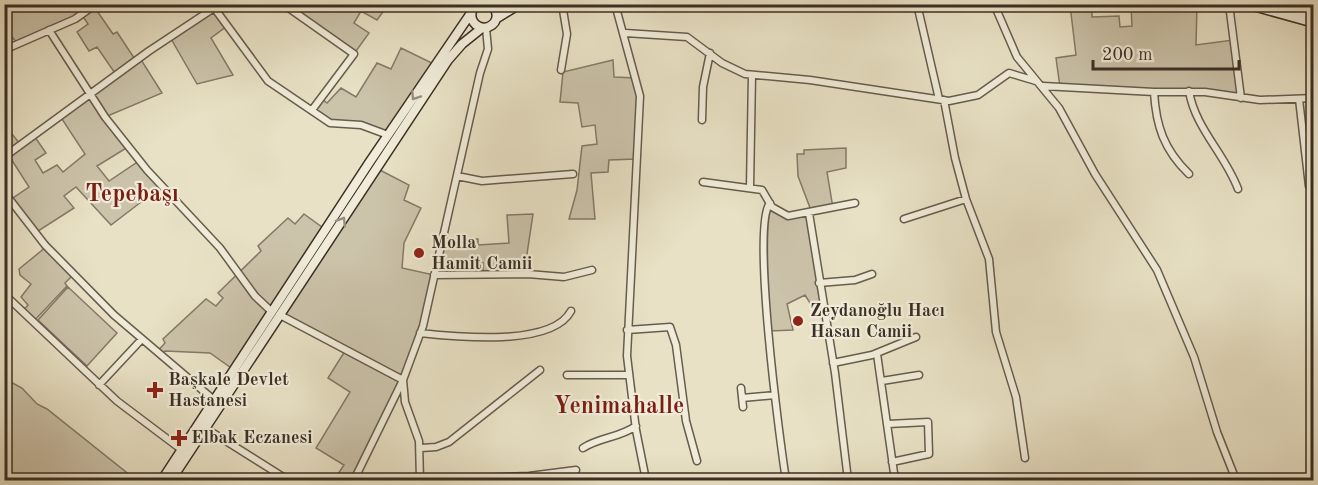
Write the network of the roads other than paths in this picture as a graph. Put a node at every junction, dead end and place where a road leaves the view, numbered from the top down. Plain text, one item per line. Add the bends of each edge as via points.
1 (96, 4) edge
2 (283, 4) edge
3 (520, 4) edge
4 (562, 4) edge
5 (615, 4) edge
6 (917, 4) edge
7 (994, 4) edge
8 (1229, 4) edge
9 (1246, 4) edge
10 (1276, 4) edge
11 (493, 5) edge
12 (217, 7) edge
13 (475, 7) edge
14 (1314, 16) edge
15 (497, 18) junction
16 (1314, 23) edge
17 (484, 28) junction
18 (49, 30) junction
19 (625, 33) junction
20 (4, 50) edge
21 (710, 53) junction
22 (561, 70) dead end
23 (752, 75) junction
24 (1040, 84) junction
25 (1189, 91) junction
26 (1154, 92) junction
27 (89, 97) junction
28 (1241, 98) junction
29 (1314, 98) edge
30 (1299, 99) junction
31 (941, 100) junction
32 (312, 110) junction
33 (702, 120) dead end
34 (388, 135) junction
35 (4, 156) edge
36 (573, 174) dead end
37 (1189, 174) dead end
38 (457, 176) junction
39 (702, 182) dead end
40 (1309, 186) dead end
41 (750, 187) junction
42 (1238, 189) dead end
43 (4, 192) edge
44 (966, 199) junction
45 (770, 203) junction
46 (855, 203) dead end
47 (809, 213) junction
48 (904, 219) dead end
49 (592, 270) dead end
50 (872, 274) dead end
51 (434, 275) junction
52 (819, 283) junction
53 (4, 294) edge
54 (571, 311) dead end
55 (276, 313) junction
56 (627, 330) junction
57 (420, 333) junction
58 (916, 338) dead end
59 (141, 340) junction
60 (877, 354) junction
61 (833, 363) junction
62 (540, 370) dead end
63 (567, 375) dead end
64 (628, 375) junction
65 (919, 375) dead end
66 (403, 380) junction
67 (882, 381) junction
68 (99, 385) junction
69 (741, 388) dead end
70 (776, 395) junction
71 (742, 398) junction
72 (214, 400) junction
73 (743, 407) dead end
74 (888, 424) junction
75 (636, 426) junction
76 (202, 427) junction
77 (421, 448) junction
78 (583, 448) dead end
79 (182, 450) junction
80 (1025, 458) dead end
81 (697, 461) dead end
82 (892, 462) junction
83 (576, 470) dead end
84 (162, 480) edge
85 (171, 480) edge
86 (288, 480) edge
87 (354, 480) edge
88 (420, 480) edge
89 (646, 480) edge
90 (786, 480) edge
91 (848, 480) edge
92 (895, 480) edge
93 (1236, 480) edge

1 - 18 street
2 - 32 street via 354,54
3 - 15 main road
4 - 22 street via 567,34
5 - 19 street
6 - 31 street
7 - 24 street via 1010,45
8 - 28 street
9 - 16 main road
10 - 14 main road
11 - 15 main road
12 - 27 street via 149,51
12 - 32 street via 262,76
13 - 17 main road via 474,24
13 -> 34 main road
15 - 17 main road via 492,26
17 - 38 street via 487,54
55 -> 17 main road via 448,60
18 - 20 street
18 - 27 street
19 - 21 street via 683,35
19 - 56 street via 640,107
21 - 23 street via 736,72
21 - 33 street
23 - 31 street
23 - 41 street
24 - 26 street
24 - 31 street via 1009,73 978,95
24 - 93 street via 1059,108 1157,270 1194,357
25 - 26 street
25 - 28 street
25 - 42 street via 1195,116 1220,150
26 - 37 street via 1163,141
27 - 35 street
27 - 55 street via 255,296
28 - 30 street
29 - 30 street
30 - 40 street
31 - 44 street
32 - 34 street via 330,123 362,125
34 - 55 main road
36 - 38 street via 482,181
38 - 51 street
39 - 41 street
41 - 45 street via 765,192
43 - 59 street via 45,246
44 - 48 street
44 - 80 street via 988,254 996,332 1016,397
45 - 47 street via 788,216
45 - 70 street via 764,214 764,247
46 - 47 street
47 - 52 street
49 - 51 street via 564,277
50 - 52 street via 855,280
51 - 57 street
52 - 61 street
53 - 68 street
54 - 57 street via 559,325 520,336
55 - 66 street
55 - 72 main road
55 - 76 main road
56 - 64 street
56 - 81 street via 670,327
57 - 66 street
58 - 60 street
59 - 68 street
59 - 72 street
60 - 61 street
60 - 67 street
61 - 91 street
62 - 77 street via 445,444
63 - 64 street
64 - 75 street
65 - 67 street
66 - 77 street via 405,402
66 - 87 street
67 - 74 street
68 - 79 street
69 - 71 street
70 - 71 street
70 - 90 street
71 - 73 street
72 - 76 main road
74 - 82 street
74 - 82 street via 928,422 930,454
75 - 78 street
75 - 89 street
76 - 79 main road
76 - 85 main road
76 - 86 street
77 - 88 street
79 - 84 main road
82 - 92 street
83 - 88 street via 529,477

